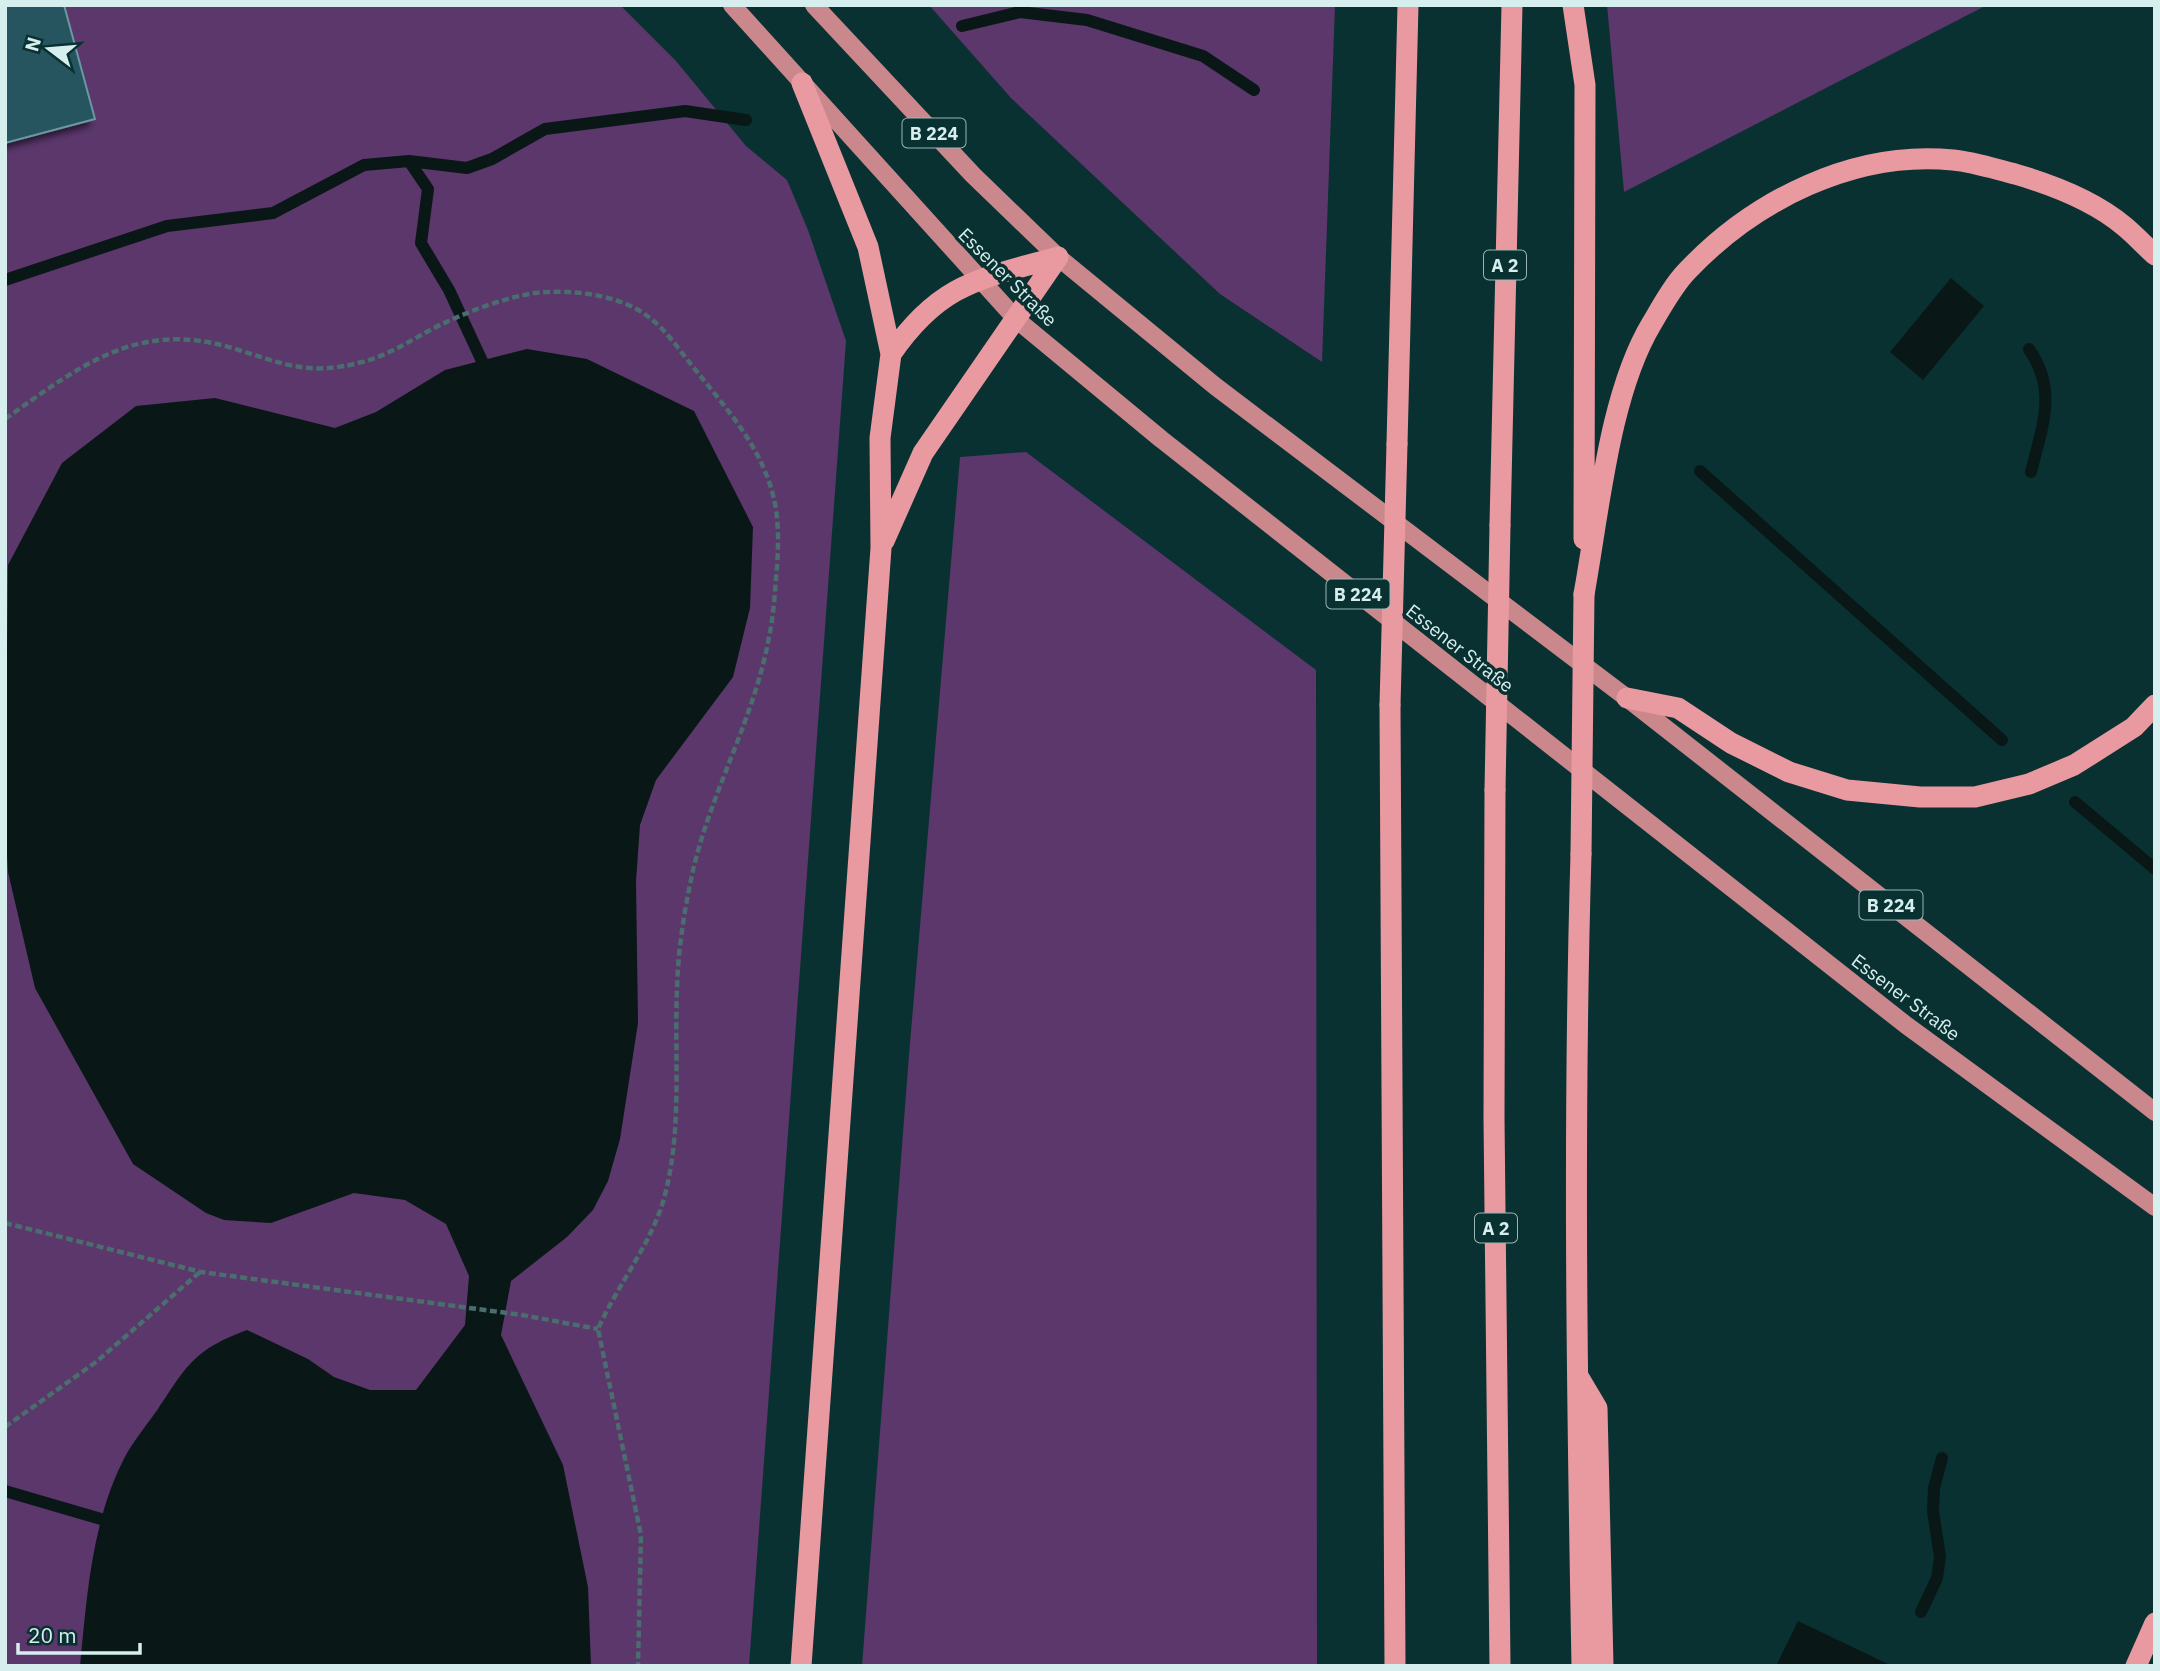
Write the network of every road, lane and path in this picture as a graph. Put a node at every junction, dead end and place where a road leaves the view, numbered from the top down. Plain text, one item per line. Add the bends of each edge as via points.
1 (732, 5) edge
2 (814, 5) edge
3 (1408, 5) edge
4 (1512, 5) edge
5 (1573, 5) edge
6 (802, 83) junction
7 (2155, 256) edge
8 (1058, 257) junction
9 (978, 279) junction
10 (1017, 320) junction
11 (891, 354) junction
12 (5, 419) edge
13 (881, 548) junction
14 (1584, 594) junction
15 (1628, 698) junction
16 (2155, 705) edge
17 (2155, 1112) edge
18 (2155, 1207) edge
19 (5, 1223) edge
20 (201, 1272) junction
21 (598, 1329) junction
22 (1577, 1374) junction
23 (5, 1427) edge
24 (2155, 1623) edge
25 (638, 1666) edge
26 (801, 1666) edge
27 (1395, 1666) edge
28 (1500, 1666) edge
29 (1582, 1666) edge
30 (1603, 1666) edge
31 (2136, 1666) edge

1 - 6 main road, Essener Straße / B 224
2 - 8 main road, B 224 via 973,175
3 - 27 highway, bridge via 1390,705
4 - 28 highway, A 2, bridge via 1495,790
5 - 14 highway via 1585,85
6 - 9 main road, Essener Straße / B 224
6 - 11 highway via 867,247
7 - 14 highway via 2123,225 2083,200 2043,182 1952,160 1867,164 1822,178 1777,200 1729,233 1686,272 1651,325 1615,423
8 - 9 highway
8 - 10 highway
8 - 15 main road, B 224 via 1225,394
9 - 10 main road, Essener Straße / B 224
9 - 11 highway via 943,297 914,321
10 - 13 highway via 923,453
10 - 18 main road, Essener Straße / B 224 via 1161,439 1906,1025
11 - 13 highway via 880,438
12 - 21 path via 91,360 125,345 194,338 298,369 329,369 365,362 442,324 513,297 571,293 612,300 648,316 736,422 766,474 777,508 769,640 709,812 684,920 677,989 676,1125 664,1199
13 - 26 highway
14 - 22 highway, bridge via 1577,983
15 - 16 highway via 1678,708 1731,743 1789,772 1846,790 1920,797 1975,797 2029,784 2074,765 2134,727
15 - 17 main road, B 224
19 - 20 path
20 - 21 path
20 - 23 path via 96,1362
21 - 25 path via 641,1535
22 - 29 highway
22 - 30 highway via 1597,1408
24 - 31 highway

